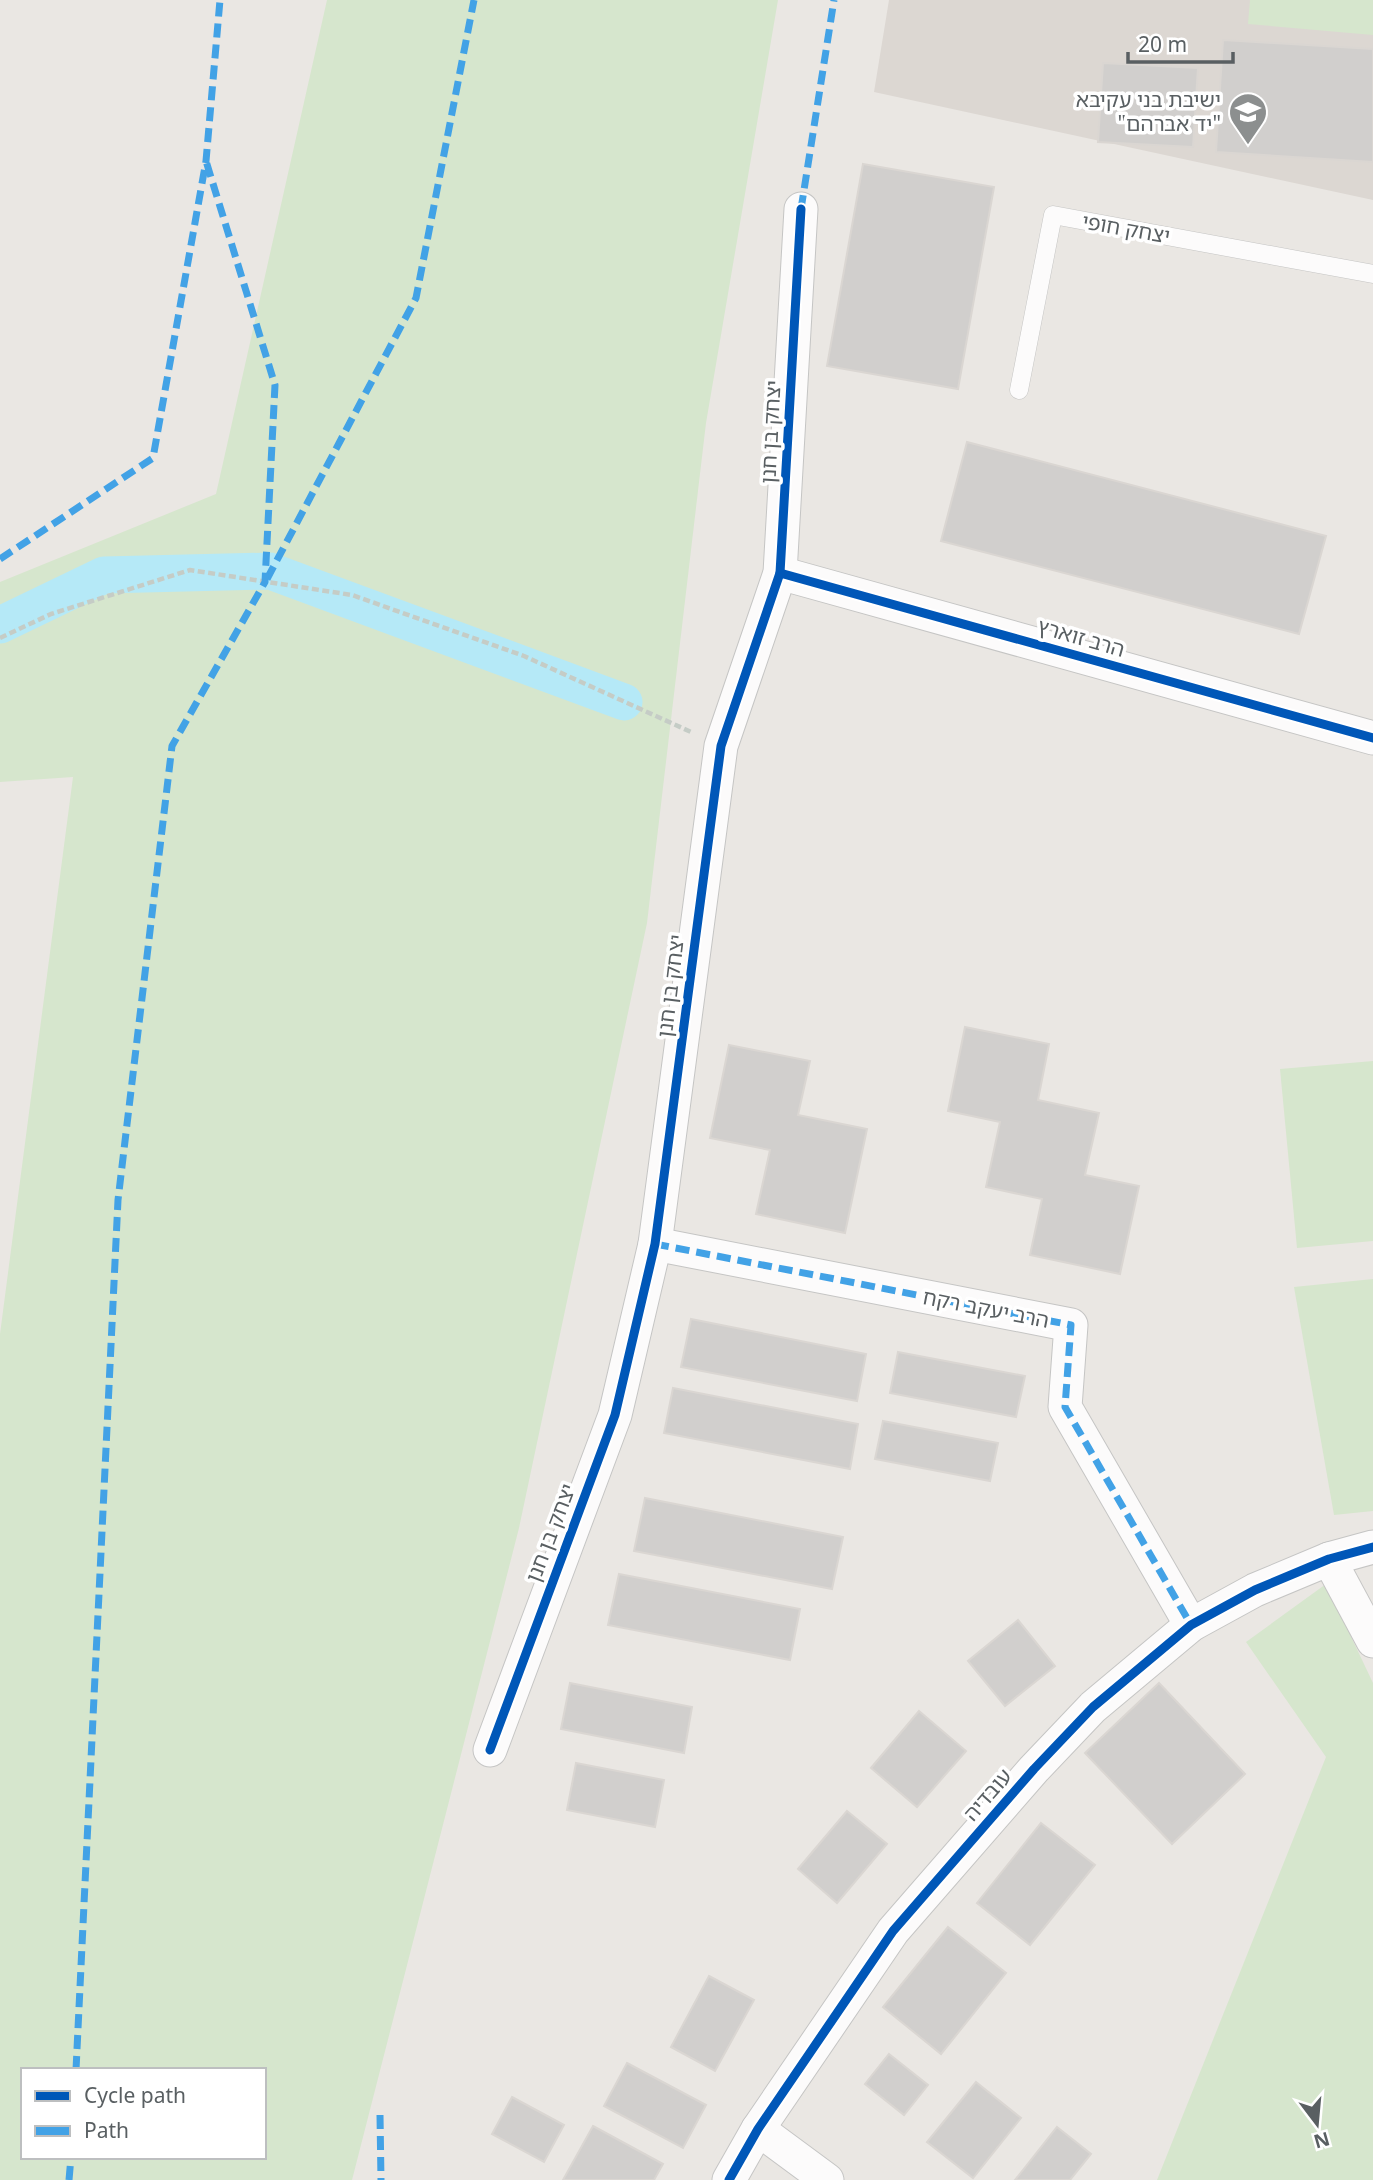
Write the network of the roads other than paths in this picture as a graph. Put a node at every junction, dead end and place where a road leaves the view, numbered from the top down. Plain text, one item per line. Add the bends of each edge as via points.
1 (801, 209) dead end
2 (1373, 274) edge
3 (1019, 390) dead end
4 (780, 573) junction
5 (1373, 738) edge
6 (655, 1244) junction
7 (1373, 1546) edge
8 (1329, 1559) junction
9 (1191, 1625) junction
10 (1373, 1641) edge
11 (490, 1750) dead end
12 (758, 2129) junction
13 (729, 2180) edge
14 (827, 2180) edge

1 - 4 street, יצחק בן חנן
2 - 3 lane, יצחק חופי via 1053,215
4 - 5 street, הרב זוארץ
4 - 6 street, יצחק בן חנן via 721,746
6 - 9 street, הרב יעקב רקח via 1071,1325 1065,1407
6 - 11 street, יצחק בן חנן via 615,1415
7 - 8 street, עובדיה
8 - 9 street, עובדיה via 1255,1590
8 - 10 street
9 - 12 street, עובדיה via 1093,1707 893,1931
12 - 13 street, עובדיה
12 - 14 street

